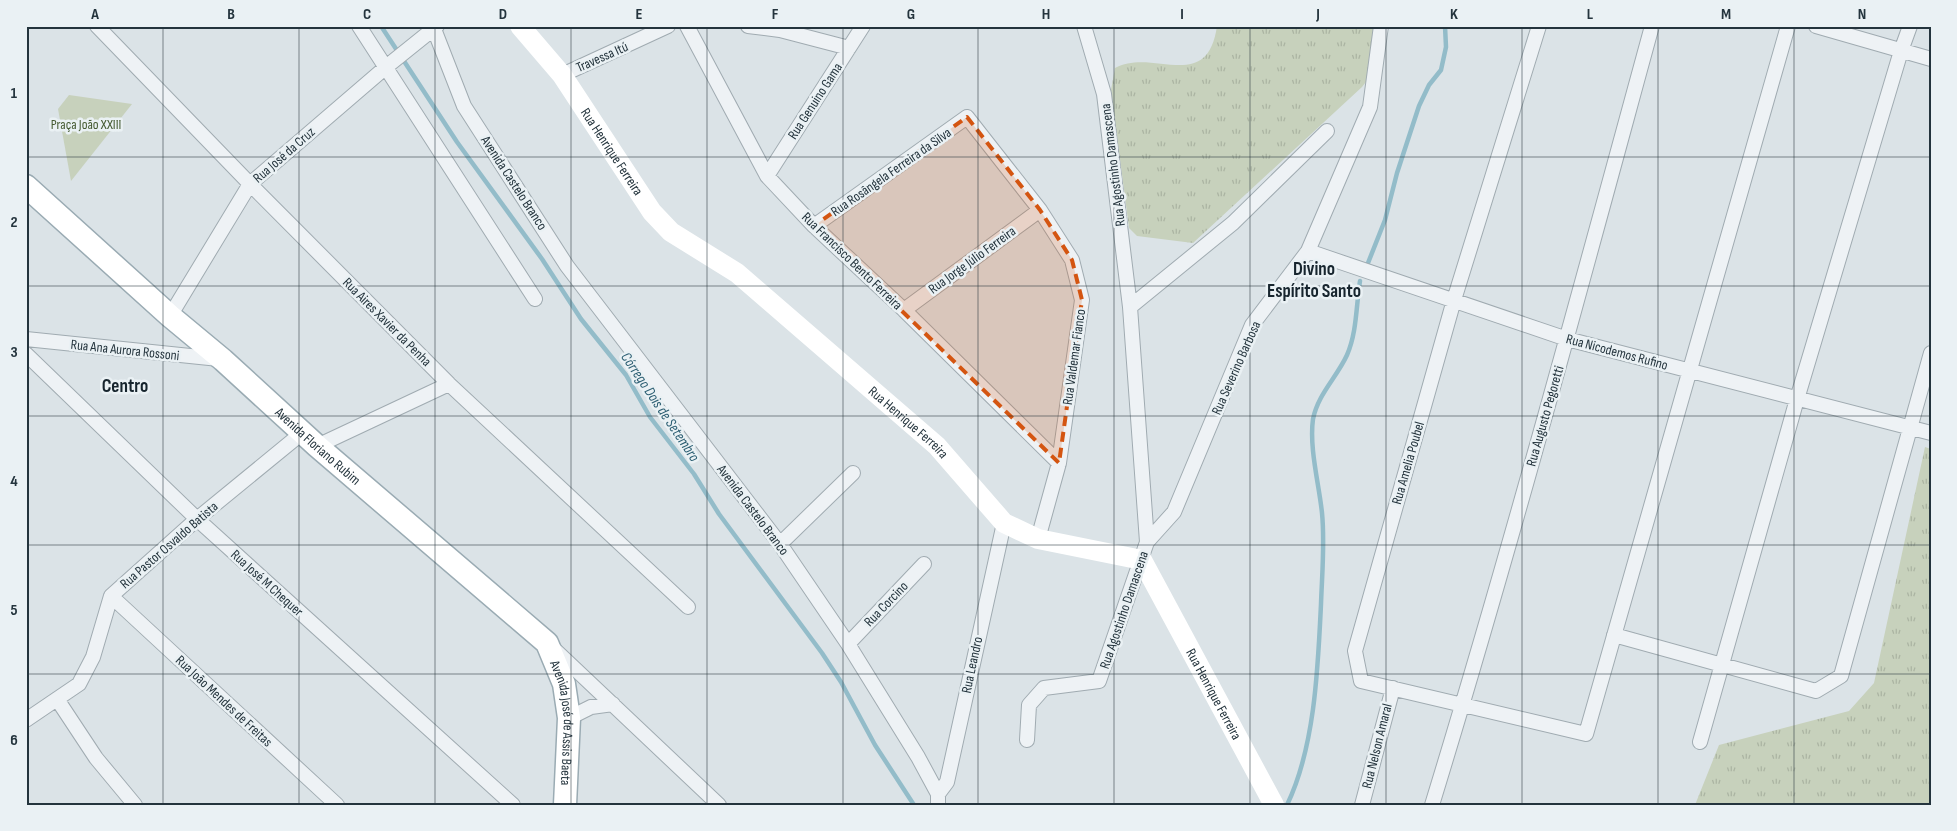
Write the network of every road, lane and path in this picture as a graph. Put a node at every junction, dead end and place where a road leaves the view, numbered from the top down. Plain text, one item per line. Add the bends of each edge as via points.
1 (97, 26) edge
2 (358, 26) edge
3 (520, 26) edge
4 (668, 26) edge
5 (687, 26) edge
6 (748, 26) edge
7 (863, 26) edge
8 (1084, 26) edge
9 (1381, 26) edge
10 (1539, 26) edge
11 (1652, 26) edge
12 (1788, 26) edge
13 (1816, 26) edge
14 (1910, 26) edge
15 (435, 28) edge
16 (849, 48) junction
17 (1901, 51) junction
18 (1931, 59) edge
19 (386, 67) junction
20 (562, 75) junction
21 (967, 117) joint
22 (1327, 131) dead end
23 (767, 176) junction
24 (250, 184) junction
25 (26, 186) edge
26 (1040, 210) junction
27 (814, 226) junction
28 (1308, 251) junction
29 (535, 299) dead end
30 (1454, 300) junction
31 (1130, 307) junction
32 (904, 310) junction
33 (170, 316) junction
34 (26, 339) edge
35 (1567, 339) junction
36 (1931, 353) edge
37 (26, 354) edge
38 (223, 360) junction
39 (1688, 371) junction
40 (449, 384) junction
41 (1797, 400) junction
42 (1910, 427) junction
43 (1931, 433) edge
44 (310, 440) junction
45 (1059, 463) junction
46 (853, 473) dead end
47 (197, 519) junction
48 (1004, 523) junction
49 (1038, 539) junction
50 (780, 544) junction
51 (1145, 551) junction
52 (924, 564) dead end
53 (111, 596) junction
54 (688, 607) dead end
55 (1614, 635) junction
56 (547, 643) junction
57 (848, 644) junction
58 (1722, 664) junction
59 (1392, 688) junction
60 (57, 699) junction
61 (613, 704) junction
62 (1463, 705) junction
63 (569, 718) junction
64 (26, 720) edge
65 (1027, 740) dead end
66 (1700, 742) dead end
67 (938, 799) edge
68 (505, 803) edge
69 (135, 805) edge
70 (338, 805) edge
71 (566, 805) edge
72 (719, 805) edge
73 (1274, 805) edge
74 (1362, 805) edge
75 (1432, 805) edge

1 - 24 street, Rua Aires Xavier da Penha
2 - 19 street
3 - 20 street, Rua Henrique Ferreira
4 - 20 street, Travessa Itú
5 - 23 street, Rua Francisco Bento Ferreira
6 - 16 street via 780,30
7 - 16 street, Rua Genuino Gama
8 - 31 street, Rua Agostinho Damascena via 1104,94
9 - 28 street, Rua Severino Barbosa via 1370,107
10 - 30 street, Rua Amelia Poubel
11 - 35 street, Rua Augusto Pegoretti
12 - 39 street
13 - 17 street
14 - 17 street
15 - 19 street, Rua José da Cruz
15 - 50 street, Avenida Castelo Branco via 464,106 567,266
16 - 23 street, Rua Genuino Gama
17 - 18 street
17 - 41 street
19 - 24 street, Rua José da Cruz
19 - 29 street
20 - 48 street, Rua Henrique Ferreira via 652,212 671,232 737,273 937,446
21 - 26 street, Rua Valdemar Fianco
21 - 27 street, Rua Rosângela Ferreira da Silva
22 - 31 street via 1233,223
23 - 27 street, Rua Francisco Bento Ferreira
24 - 33 street, Rua José da Cruz
24 - 40 street, Rua Aires Xavier da Penha
25 - 33 main road, Avenida Floriano Rubim
26 - 32 street, Rua Jorge Júlio Ferreira
26 - 45 street, Rua Valdemar Fianco via 1072,260 1082,300
27 - 32 street, Rua Francisco Bento Ferreira
28 - 30 street, Rua Nicodemos Rufino
28 - 51 street, Rua Severino Barbosa via 1252,325 1174,512
30 - 35 street, Rua Nicodemos Rufino
30 - 59 street, Rua Amelia Poubel via 1355,651 1361,681
31 - 51 street, Rua Agostinho Damascena
32 - 45 street, Rua Francisco Bento Ferreira
33 - 38 main road, Avenida Floriano Rubim
34 - 38 street, Rua Ana Aurora Rossoni
35 - 39 street, Rua Nicodemos Rufino
35 - 62 street, Rua Augusto Pegoretti
36 - 42 street
37 - 47 street, Rua José M Chequer
38 - 44 main road, Avenida Floriano Rubim
39 - 41 street, Rua Nicodemos Rufino
39 - 55 street
40 - 44 street, Rua Pastor Osvaldo Batista
40 - 54 street, Rua Aires Xavier da Penha
41 - 42 street, Rua Nicodemos Rufino
41 - 58 street
42 - 43 street, Rua Nicodemos Rufino
42 - 58 street via 1841,676 1816,691
44 - 47 street, Rua Pastor Osvaldo Batista
44 - 56 main road, Avenida Floriano Rubim
45 - 49 street, Rua Valdemar Fianco
46 - 50 street
47 - 53 street, Rua Pastor Osvaldo Batista
47 - 68 street, Rua José M Chequer
48 - 49 street, Rua Henrique Ferreira
48 - 67 street, Rua Leandro via 947,782
49 - 51 street, Rua Henrique Ferreira
50 - 57 street, Avenida Castelo Branco
51 - 65 street, Rua Agostinho Damascena via 1099,681 1044,688 1029,706
51 - 73 street, Rua Henrique Ferreira
52 - 57 street, Rua Corcino
53 - 60 street, Rua Pastor Osvaldo Batista via 93,657 79,684
53 - 70 street, Rua João Mendes de Freitas
55 - 58 street
55 - 62 street, Rua Amelia Poubel via 1586,734
56 - 61 street, Avenida Floriano Rubim
56 - 63 main road, Avenida José de Assis Baeta via 564,684
57 - 67 street, Avenida Castelo Branco via 918,757
58 - 66 street
59 - 62 street, Rua Amelia Poubel
59 - 74 street, Rua Nelson Amaral
60 - 64 street, Rua Pastor Osvaldo Batista
60 - 69 street via 96,758
61 - 63 street via 591,707
61 - 72 street, Avenida Floriano Rubim
62 - 75 street, Rua Augusto Pegoretti
63 - 71 main road, Avenida José de Assis Baeta

